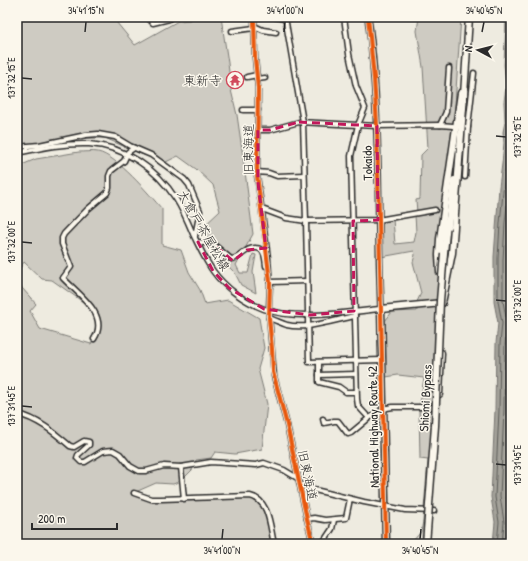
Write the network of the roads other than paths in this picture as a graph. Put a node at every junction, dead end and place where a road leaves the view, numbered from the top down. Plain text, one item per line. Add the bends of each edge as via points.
1 (147, 17) edge
2 (171, 17) edge
3 (254, 17) edge
4 (276, 17) edge
5 (295, 17) edge
6 (344, 17) edge
7 (368, 17) edge
8 (465, 17) edge
9 (469, 17) edge
10 (285, 18) edge
11 (254, 27) junction
12 (232, 31) dead end
13 (276, 32) dead end
14 (449, 68) dead end
15 (474, 73) dead end
16 (247, 77) dead end
17 (257, 77) junction
18 (266, 78) dead end
19 (460, 93) junction
20 (243, 110) dead end
21 (258, 110) junction
22 (462, 120) junction
23 (303, 122) junction
24 (358, 125) junction
25 (440, 125) junction
26 (377, 126) junction
27 (453, 126) dead end
28 (258, 130) junction
29 (17, 147) edge
30 (134, 148) junction
31 (17, 153) edge
32 (127, 155) junction
33 (257, 172) junction
34 (304, 175) junction
35 (466, 177) dead end
36 (262, 209) junction
37 (435, 210) dead end
38 (378, 220) junction
39 (306, 221) junction
40 (353, 221) junction
41 (194, 236) junction
42 (198, 242) junction
43 (444, 253) junction
44 (268, 268) junction
45 (307, 281) junction
46 (270, 282) junction
47 (442, 303) junction
48 (269, 307) dead end
49 (381, 309) junction
50 (308, 311) dead end
51 (354, 311) junction
52 (355, 316) junction
53 (308, 319) dead end
54 (308, 326) junction
55 (94, 339) dead end
56 (356, 360) junction
57 (382, 360) junction
58 (319, 362) junction
59 (356, 374) junction
60 (319, 375) junction
61 (356, 392) junction
62 (432, 407) dead end
63 (382, 412) junction
64 (17, 414) edge
65 (369, 418) junction
66 (323, 419) dead end
67 (181, 467) junction
68 (299, 479) junction
69 (300, 484) junction
70 (134, 493) dead end
71 (184, 499) junction
72 (350, 499) junction
73 (384, 505) junction
74 (432, 511) junction
75 (307, 519) junction
76 (334, 520) junction
77 (274, 544) edge
78 (313, 544) edge
79 (322, 544) edge
80 (386, 544) edge
81 (427, 544) edge

1 - 2 street via 153,23
3 - 11 street, 旧東海道
4 - 10 street
5 - 10 street
6 - 24 street via 356,86 365,108
7 - 26 main road, Tokaido
8 - 19 highway
9 - 22 highway
10 - 23 street
11 - 12 street
11 - 13 street
11 - 17 street, 旧東海道
14 - 25 street via 446,112
15 - 35 street via 467,127
16 - 17 street
17 - 18 street
17 - 21 street, 旧東海道
19 - 43 highway, Shiomi Bypass
19 - 47 highway via 440,239
20 - 21 street
21 - 28 street, 旧東海道
22 - 43 highway, Shiomi Bypass
22 - 47 highway via 452,253
23 - 24 street
23 - 28 street via 270,130
23 - 34 street
24 - 26 street
24 - 40 street via 351,156
25 - 26 street
25 - 27 street
26 - 38 main road, Tokaido
28 - 33 street, 旧東海道
29 - 30 street via 98,134 115,137
30 - 32 street
30 - 41 street via 151,155 189,185 200,211
31 - 32 street, 大倉戸茶屋松線 via 54,146 90,144
32 - 41 street, 大倉戸茶屋松線 via 153,171 166,185 179,204
32 - 55 street via 124,161 111,171 107,193 68,228 62,238 71,267 63,278 97,316 98,332
33 - 34 street via 277,176
33 - 36 street, 旧東海道
34 - 39 street
36 - 39 street via 286,218
36 - 44 street, 旧東海道
37 - 38 street
38 - 40 street
38 - 49 main road, Tokaido
39 - 40 street
39 - 45 street
40 - 51 street
41 - 42 street, 大倉戸茶屋松線
42 - 44 street via 213,244 231,259 247,250 261,249
42 - 51 street, 大倉戸茶屋松線 via 213,271 229,288 264,309 310,315
43 - 81 highway, Shiomi Bypass, bridge
44 - 46 street, 旧東海道
45 - 46 street
45 - 50 street
46 - 48 street, 旧東海道
47 - 49 highway
47 - 74 highway
49 - 51 street, 大倉戸茶屋松線
49 - 57 highway, National Highway Route 42
51 - 52 street
52 - 54 street
52 - 56 street
53 - 54 street
54 - 58 street via 309,362
54 - 68 street, 旧東海道 via 287,325 269,316 274,376
56 - 57 street
56 - 58 street
56 - 59 street
57 - 63 highway, National Highway Route 42
58 - 60 street
59 - 60 street
59 - 61 street
60 - 61 street via 318,382 339,387 346,392
61 - 65 street via 358,406
62 - 63 street via 393,407
63 - 65 street
63 - 73 highway, National Highway Route 42
64 - 67 street via 42,425 70,446 89,442 78,455 77,458 81,462 103,451 113,450 130,466 140,471 164,466
65 - 66 street via 348,434 338,422 324,423
67 - 68 street via 211,462 256,465 264,463
67 - 71 street
68 - 69 street, 旧東海道
69 - 72 street
69 - 75 street, 旧東海道
70 - 71 street via 151,499
71 - 77 street via 256,497 265,507
72 - 73 street
72 - 76 street via 346,518
73 - 74 street via 405,510
73 - 80 highway, National Highway Route 42
74 - 81 highway
75 - 76 street
75 - 78 street, 旧東海道
76 - 79 street via 332,529

